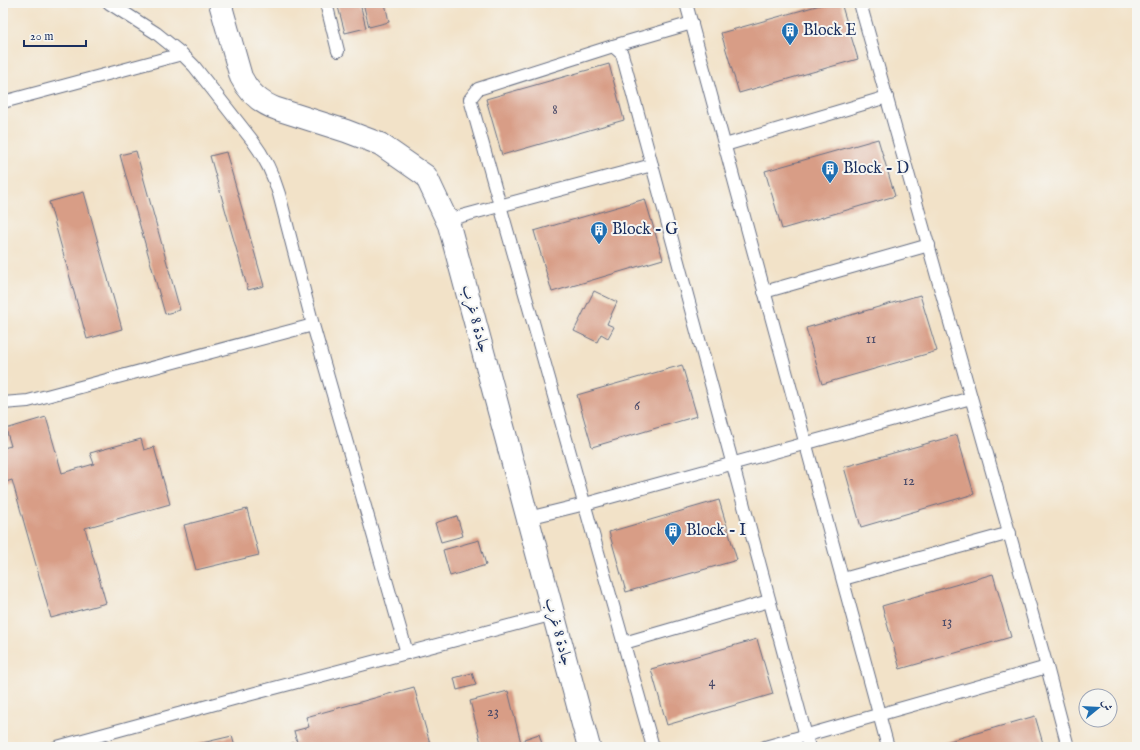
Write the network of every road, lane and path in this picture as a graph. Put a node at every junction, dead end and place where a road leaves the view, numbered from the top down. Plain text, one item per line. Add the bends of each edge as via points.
1 (109, 3) edge
2 (220, 3) edge
3 (326, 3) edge
4 (686, 3) edge
5 (860, 3) edge
6 (692, 23) junction
7 (613, 46) junction
8 (338, 51) dead end
9 (182, 54) junction
10 (887, 97) junction
11 (3, 102) edge
12 (724, 145) junction
13 (652, 165) junction
14 (501, 206) junction
15 (447, 220) junction
16 (928, 245) junction
17 (764, 292) junction
18 (314, 325) junction
19 (971, 398) junction
20 (3, 403) edge
21 (806, 443) junction
22 (732, 464) junction
23 (585, 504) junction
24 (528, 518) junction
25 (1010, 533) junction
26 (842, 579) junction
27 (769, 601) junction
28 (554, 614) junction
29 (624, 643) junction
30 (407, 654) junction
31 (1047, 667) junction
32 (879, 715) junction
33 (807, 741) edge
34 (57, 747) edge
35 (589, 747) edge
36 (653, 747) edge
37 (765, 747) edge
38 (888, 747) edge
39 (1068, 747) edge

1 - 9 lane via 156,33
2 - 15 street, جادة 8 غرب via 237,68 245,86 252,94 267,106 380,144 426,176
3 - 8 lane
4 - 6 lane
5 - 10 lane
6 - 7 lane
6 - 12 lane
7 - 13 lane via 622,54
7 - 14 lane via 478,89 470,99
9 - 11 lane
9 - 18 lane via 261,152 275,179
10 - 12 lane
10 - 16 lane
12 - 17 lane
13 - 14 lane
13 - 22 lane
14 - 15 lane
14 - 23 lane
15 - 24 street, جادة 8 غرب
16 - 17 lane
16 - 19 lane
17 - 21 lane
18 - 20 lane via 28,401
18 - 30 lane
19 - 21 lane
19 - 25 lane
21 - 22 lane
21 - 26 lane
22 - 23 lane
22 - 27 lane
23 - 24 lane
23 - 29 lane
24 - 28 street, جادة 8 غرب
25 - 26 lane
25 - 31 lane
26 - 32 lane
27 - 29 lane
27 - 33 lane
28 - 30 lane
28 - 35 street, جادة 8 غرب
29 - 36 lane
30 - 34 lane
31 - 32 lane
31 - 39 lane
32 - 33 lane
32 - 38 lane
33 - 37 lane

